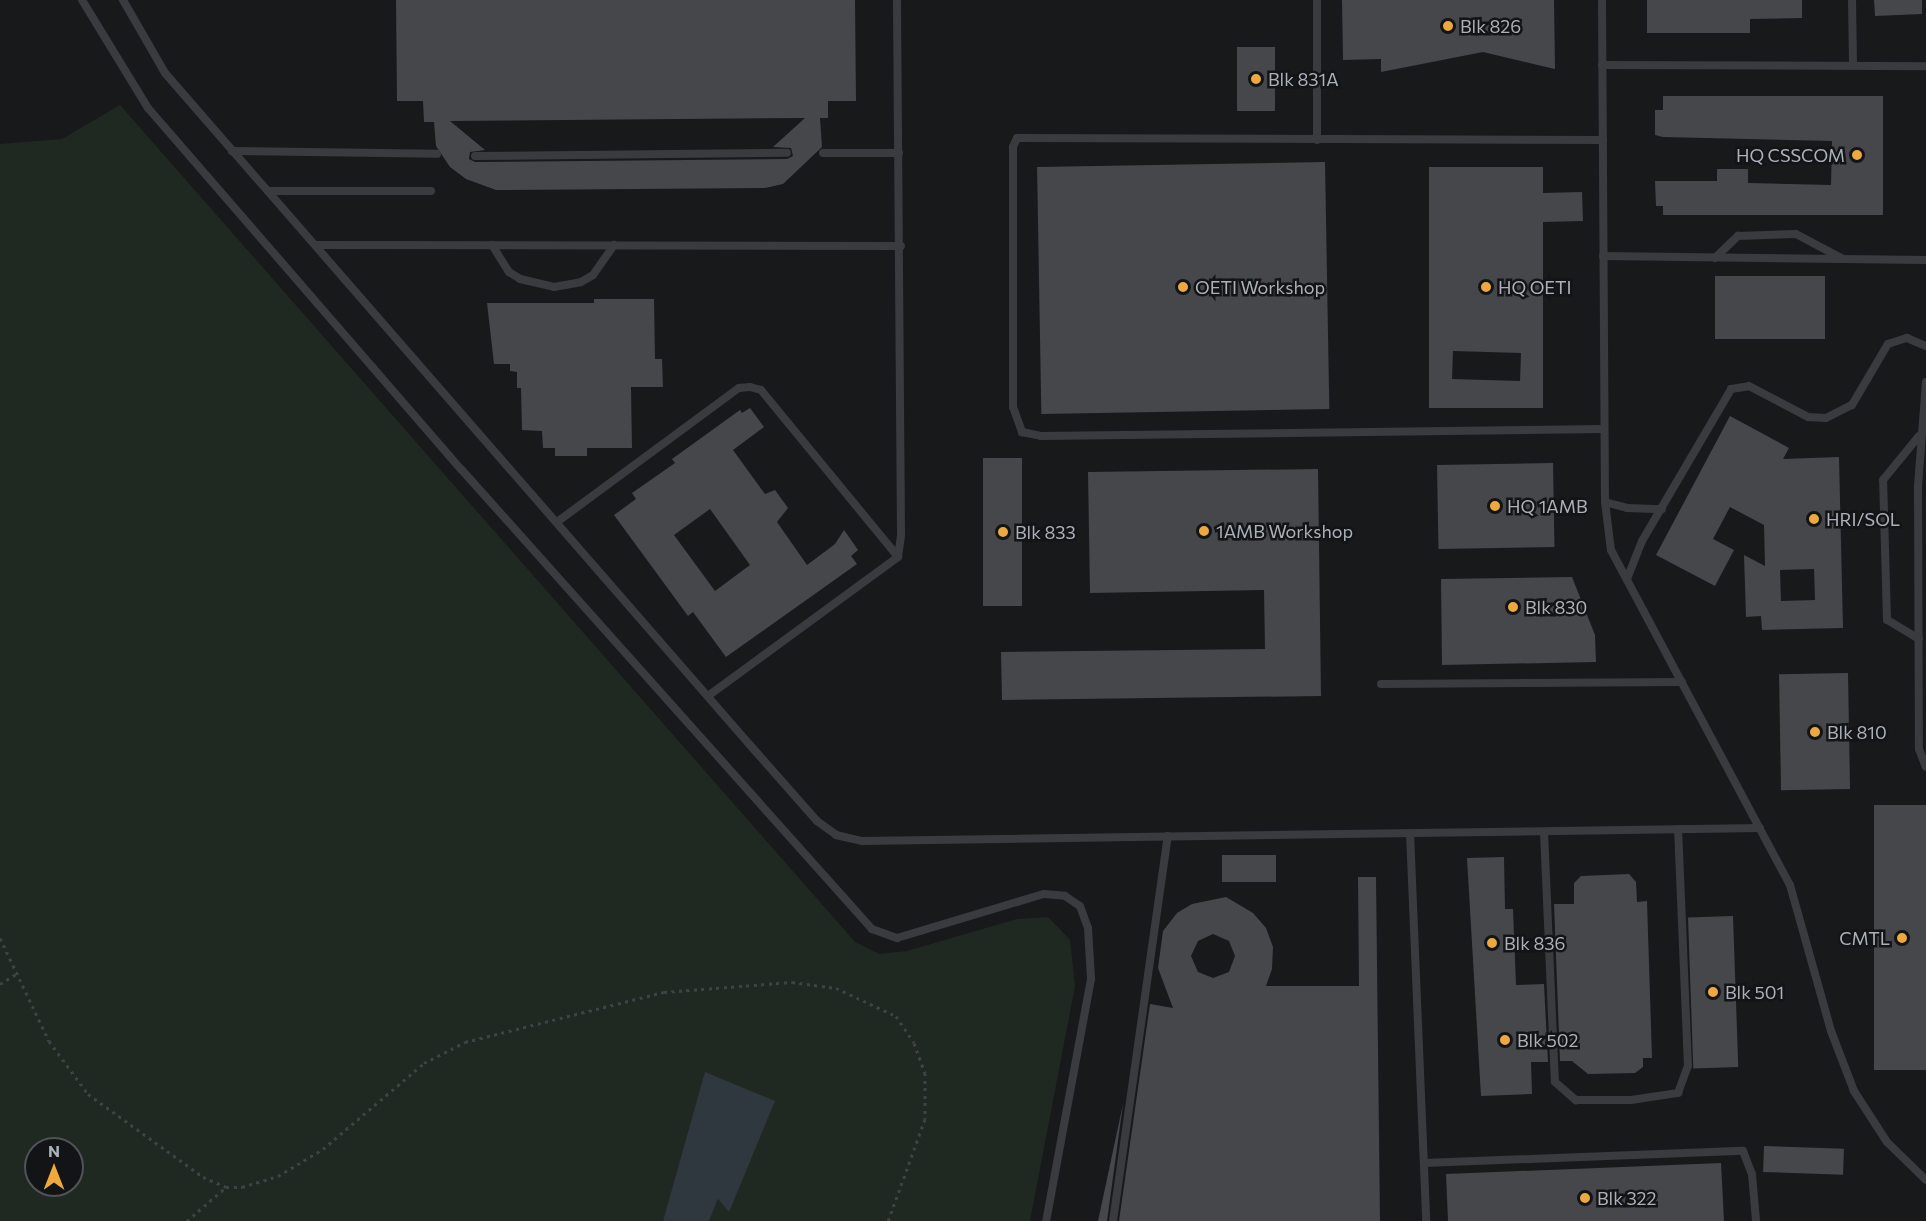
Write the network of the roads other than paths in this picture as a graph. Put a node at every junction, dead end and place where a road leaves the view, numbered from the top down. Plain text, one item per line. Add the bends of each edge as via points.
1 (82, 0) edge
2 (123, 0) edge
3 (897, 0) edge
4 (1317, 0) edge
5 (1602, 0) edge
6 (1852, 0) edge
7 (1602, 65) junction
8 (1853, 66) junction
9 (1926, 66) edge
10 (1317, 140) junction
11 (1603, 140) junction
12 (232, 151) junction
13 (787, 153) dead end
14 (823, 153) dead end
15 (899, 153) junction
16 (437, 154) dead end
17 (475, 156) dead end
18 (268, 191) junction
19 (431, 191) dead end
20 (316, 245) junction
21 (492, 245) junction
22 (614, 245) junction
23 (901, 246) junction
24 (1603, 256) junction
25 (1715, 258) junction
26 (1844, 259) junction
27 (1926, 260) edge
28 (1926, 346) edge
29 (1926, 382) edge
30 (1604, 429) junction
31 (1919, 436) junction
32 (1605, 502) junction
33 (1662, 509) junction
34 (557, 522) junction
35 (898, 557) junction
36 (1627, 579) junction
37 (1919, 639) junction
38 (1682, 682) junction
39 (1381, 684) dead end
40 (708, 696) junction
41 (1926, 767) edge
42 (1760, 828) junction
43 (1678, 829) junction
44 (1544, 832) junction
45 (1410, 833) junction
46 (1168, 836) junction
47 (1424, 1163) junction
48 (1926, 1180) edge
49 (1046, 1221) edge
50 (1113, 1221) edge
51 (1426, 1221) edge
52 (1756, 1221) edge

1 - 49 lane via 148,108 469,477 872,929 897,938 1044,894 1065,896 1080,906 1088,928 1091,979
2 - 12 lane via 165,72
3 - 15 lane
4 - 10 lane
5 - 7 lane
6 - 8 lane
7 - 8 lane
7 - 11 lane
8 - 9 lane
10 - 11 lane
10 - 30 lane via 1017,138 1013,147 1013,407 1022,432 1041,436
11 - 24 lane
12 - 16 lane
12 - 18 lane
13 - 17 lane
14 - 15 lane
15 - 23 lane
18 - 19 lane
18 - 20 lane
20 - 21 lane
20 - 34 lane
21 - 22 lane
21 - 22 lane via 509,272 520,279 554,287 581,282 592,275
22 - 23 lane
23 - 35 lane via 902,536
24 - 25 lane
24 - 30 lane
25 - 26 lane
25 - 26 lane via 1738,236 1796,234
26 - 27 lane
28 - 33 lane via 1907,338 1888,344 1852,405 1826,418 1808,417 1749,386 1731,389
29 - 31 lane
30 - 32 lane
31 - 37 lane
31 - 37 lane via 1883,480 1887,620
32 - 33 lane via 1627,508
32 - 36 lane via 1611,550
33 - 36 lane via 1642,541
34 - 35 lane via 739,388 750,387 761,390
34 - 40 lane
35 - 40 lane
36 - 38 lane
37 - 41 lane via 1919,749
38 - 39 lane
38 - 42 lane
40 - 46 lane via 817,821 836,835 862,841
42 - 43 lane
42 - 48 lane via 1790,885 1831,1031 1854,1091 1887,1143
43 - 44 lane
43 - 44 lane via 1688,1066 1678,1093 1631,1100 1576,1100 1555,1082
44 - 45 lane
45 - 46 lane
45 - 47 lane
46 - 50 lane
47 - 51 lane
47 - 52 lane via 1743,1151 1752,1174

